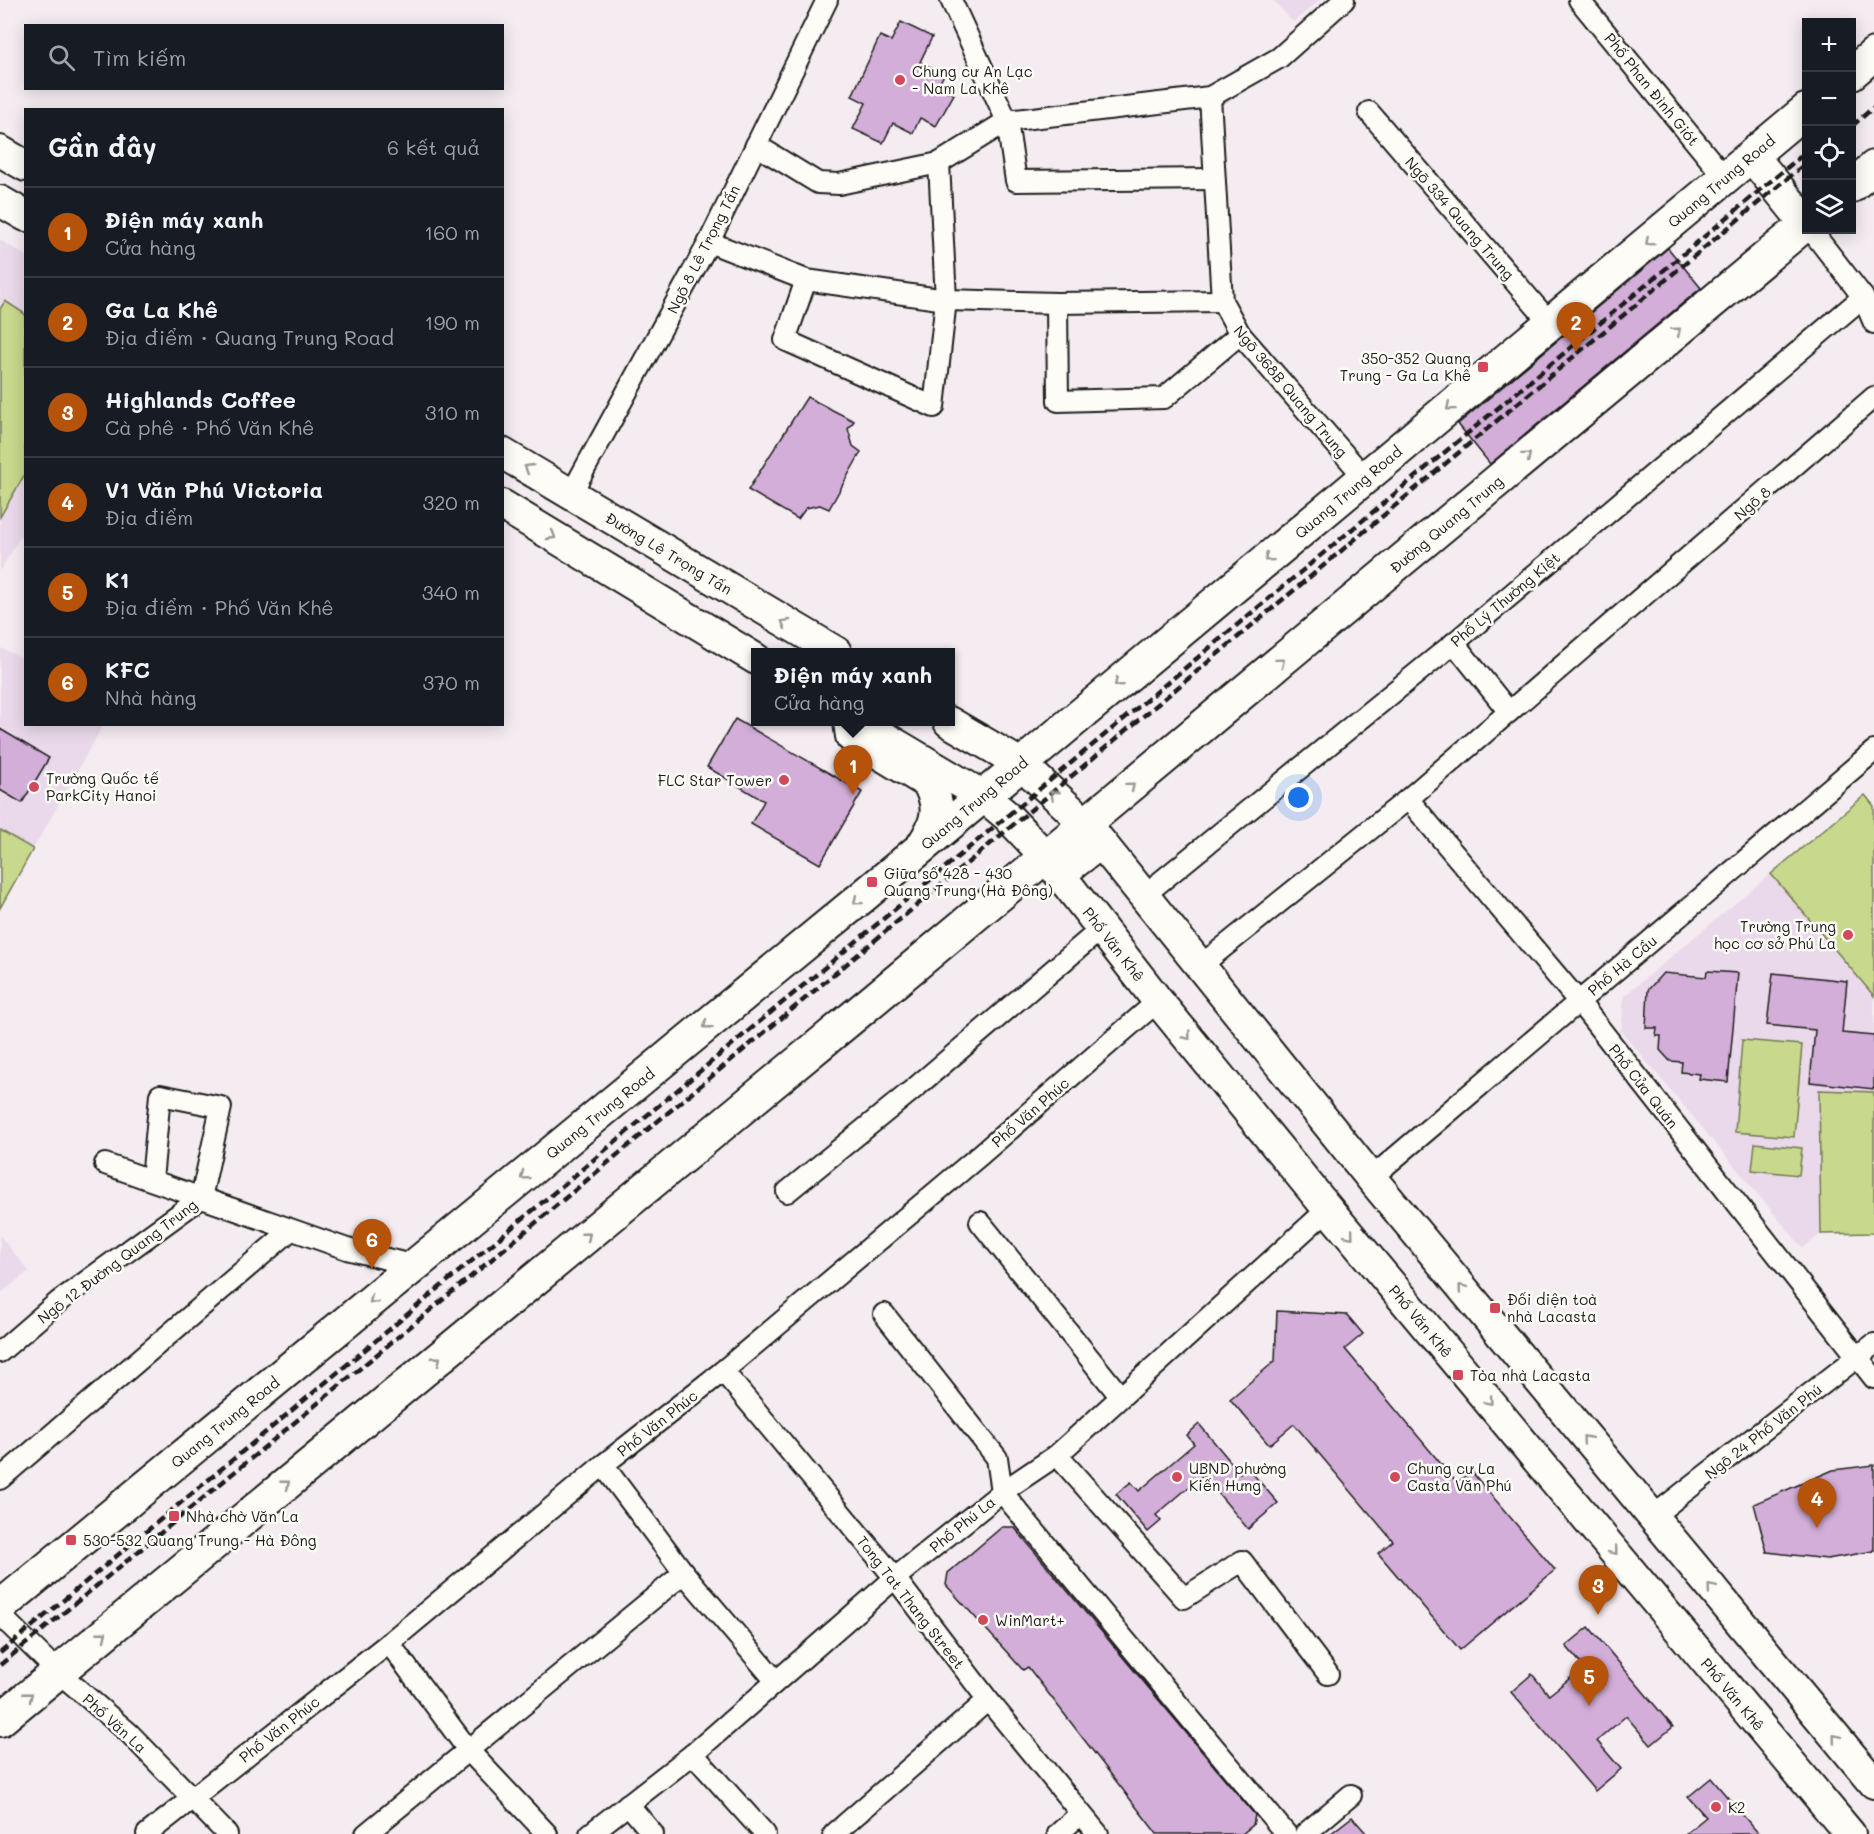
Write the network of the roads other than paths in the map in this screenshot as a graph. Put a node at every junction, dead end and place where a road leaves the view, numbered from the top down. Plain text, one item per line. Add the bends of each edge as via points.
1 (827, 0) edge
2 (951, 0) edge
3 (1344, 0) edge
4 (1579, 0) edge
5 (1874, 54) edge
6 (1852, 72) edge
7 (1210, 96) junction
8 (1369, 112) dead end
9 (1802, 113) edge
10 (1007, 122) junction
11 (756, 146) junction
12 (0, 151) edge
13 (1752, 156) junction
14 (939, 163) junction
15 (24, 165) edge
16 (1874, 167) edge
17 (1725, 178) junction
18 (1214, 179) junction
19 (1856, 182) edge
20 (0, 201) edge
21 (24, 215) edge
22 (1802, 218) edge
23 (1802, 226) edge
24 (1814, 234) edge
25 (709, 242) junction
26 (806, 280) junction
27 (1863, 297) junction
28 (946, 300) junction
29 (1222, 301) junction
30 (1057, 303) junction
31 (1874, 323) edge
32 (1551, 324) junction
33 (1240, 334) junction
34 (1874, 397) edge
35 (504, 454) edge
36 (1365, 478) junction
37 (572, 494) junction
38 (504, 506) edge
39 (1454, 643) junction
40 (829, 648) edge
41 (751, 656) edge
42 (1509, 712) junction
43 (955, 725) edge
44 (851, 726) edge
45 (865, 726) edge
46 (984, 742) junction
47 (1874, 751) edge
48 (1021, 764) junction
49 (956, 780) junction
50 (983, 796) junction
51 (1408, 800) junction
52 (1093, 834) junction
53 (922, 847) junction
54 (1053, 866) junction
55 (1143, 896) junction
56 (1101, 929) junction
57 (1200, 966) junction
58 (1158, 1001) junction
59 (1579, 1002) junction
60 (105, 1164) dead end
61 (1371, 1178) junction
62 (152, 1180) junction
63 (787, 1192) dead end
64 (201, 1198) junction
65 (1328, 1209) junction
66 (980, 1222) dead end
67 (291, 1230) junction
68 (415, 1266) junction
69 (884, 1314) dead end
70 (1874, 1344) edge
71 (0, 1352) edge
72 (1856, 1358) junction
73 (723, 1371) junction
74 (1874, 1378) edge
75 (1120, 1396) junction
76 (1057, 1455) junction
77 (603, 1465) junction
78 (0, 1479) edge
79 (1002, 1492) junction
80 (1652, 1518) junction
81 (684, 1573) junction
82 (895, 1578) junction
83 (0, 1607) edge
84 (0, 1614) edge
85 (389, 1643) junction
86 (58, 1672) junction
87 (1328, 1674) dead end
88 (775, 1680) junction
89 (988, 1700) junction
90 (0, 1720) edge
91 (469, 1751) junction
92 (693, 1754) junction
93 (1874, 1783) edge
94 (1351, 1795) dead end
95 (191, 1797) junction
96 (628, 1804) junction
97 (1080, 1814) junction
98 (147, 1834) edge
99 (227, 1834) edge
100 (366, 1834) edge
101 (547, 1834) edge
102 (590, 1834) edge
103 (653, 1834) edge
104 (765, 1834) edge
105 (834, 1834) edge
106 (1058, 1834) edge
107 (1098, 1834) edge
108 (1286, 1834) edge
109 (1305, 1834) edge
110 (1850, 1834) edge

1 - 11 street, Ngõ 8 Lê Trọng Tấn
2 - 10 street
3 - 7 street via 1279,58
4 - 17 street, Phố Phan Đình Giót
5 - 6 highway
7 - 10 street
7 - 18 street
8 - 32 street, Ngõ 334 Quang Trung
9 - 13 highway, Quang Trung Road
10 - 14 street
10 - 18 street via 1016,181
11 - 14 street via 818,183 839,184
11 - 25 street, Ngõ 8 Lê Trọng Tấn
12 - 15 main road
13 - 17 highway, Quang Trung Road
13 - 22 highway
14 - 28 street
16 - 19 highway
17 -> 32 highway, Quang Trung Road
18 - 29 street
20 - 21 main road
52 -> 23 highway, Đường Quang Trung
24 - 27 street
25 - 26 street
25 - 37 street, Ngõ 8 Lê Trọng Tấn
26 - 28 street
26 - 28 street via 785,340 934,407
27 - 31 street
27 - 39 street, Phố Lý Thường Kiệt
28 - 30 street
29 - 30 street
29 - 33 street, Ngõ 368B Quang Trung
30 - 33 street via 1058,401 1164,398
32 -> 36 highway, Quang Trung Road
33 - 36 street, Ngõ 368B Quang Trung
34 - 42 street, Ngõ 8
37 -> 35 main road, Đường Lê Trọng Tấn
36 -> 48 highway, Quang Trung Road
40 -> 37 main road, Đường Lê Trọng Tấn
38 -> 41 main road
39 - 42 street
39 - 55 street, Phố Lý Thường Kiệt
42 - 51 street, Ngõ 8
43 - 46 main road
44 - 53 highway via 852,736 928,782 934,793 936,825
45 - 49 main road
46 - 48 main road
46 - 49 main road
47 - 59 street, Phố Hà Cầu
48 - 50 highway, Quang Trung Road
52 -> 48 main road
49 - 50 main road
50 - 53 highway, Quang Trung Road
50 - 54 main road, Phố Văn Khê
51 - 57 street, Ngõ 8
51 - 59 street, Phố Cửa Quán
52 - 54 highway
52 - 55 main road
53 -> 68 highway, Quang Trung Road
54 - 56 main road, Phố Văn Khê
86 -> 54 highway
55 - 57 main road
56 - 58 main road, Phố Văn Khê
56 - 63 street
57 - 61 main road
58 -> 65 main road, Phố Văn Khê
58 - 73 street, Phố Văn Phúc
59 - 61 street, Phố Hà Cầu
59 - 72 street, Phố Cửa Quán
60 - 62 street
80 -> 61 main road
62 - 64 street
62 - 64 street via 160,1095 221,1107
64 - 67 street, Ngõ 12 Đường Quang Trung
64 - 71 street, Ngõ 12 Đường Quang Trung via 58,1302
65 - 75 street, Phố Phú La
65 -> 110 main road, Phố Văn Khê
66 - 75 street
67 - 68 street, Ngõ 12 Đường Quang Trung
67 - 78 street
68 -> 83 highway, Quang Trung Road
69 - 79 street via 996,1458
70 - 72 street, Ngõ 24 Phố Văn Phú
72 - 74 street, Phố Cửa Quán
72 - 80 street, Ngõ 24 Phố Văn Phú
73 - 77 street, Phố Văn Phúc
73 - 82 street, Tong Tat Thang Street
75 - 76 street, Phố Phú La
76 - 79 street, Phố Phú La
76 - 87 street via 1184,1598 1242,1561
77 - 81 street
77 - 85 street, Phố Văn Phúc
79 - 82 street, Phố Phú La
79 - 108 street
93 -> 80 main road
81 - 88 street
81 - 91 street
82 - 88 street, Phố Phú La
82 - 89 street, Tong Tat Thang Street
84 - 86 street, Phố Văn La
85 - 91 street
85 - 95 street, Phố Văn Phúc
90 -> 86 highway
86 - 95 street, Phố Văn La via 129,1733
88 - 92 street, Phố Phú La
89 - 97 street, Tong Tat Thang Street
89 - 105 street
91 - 100 street
91 - 101 street
92 - 96 street, Phố Phú La
92 - 104 street
94 - 109 street
95 - 98 street, Phố Văn Phúc
95 - 99 street, Phố Văn La
96 - 102 street, Phố Phú La
96 - 103 street
97 - 106 street
97 - 107 street, Tong Tat Thang Street

